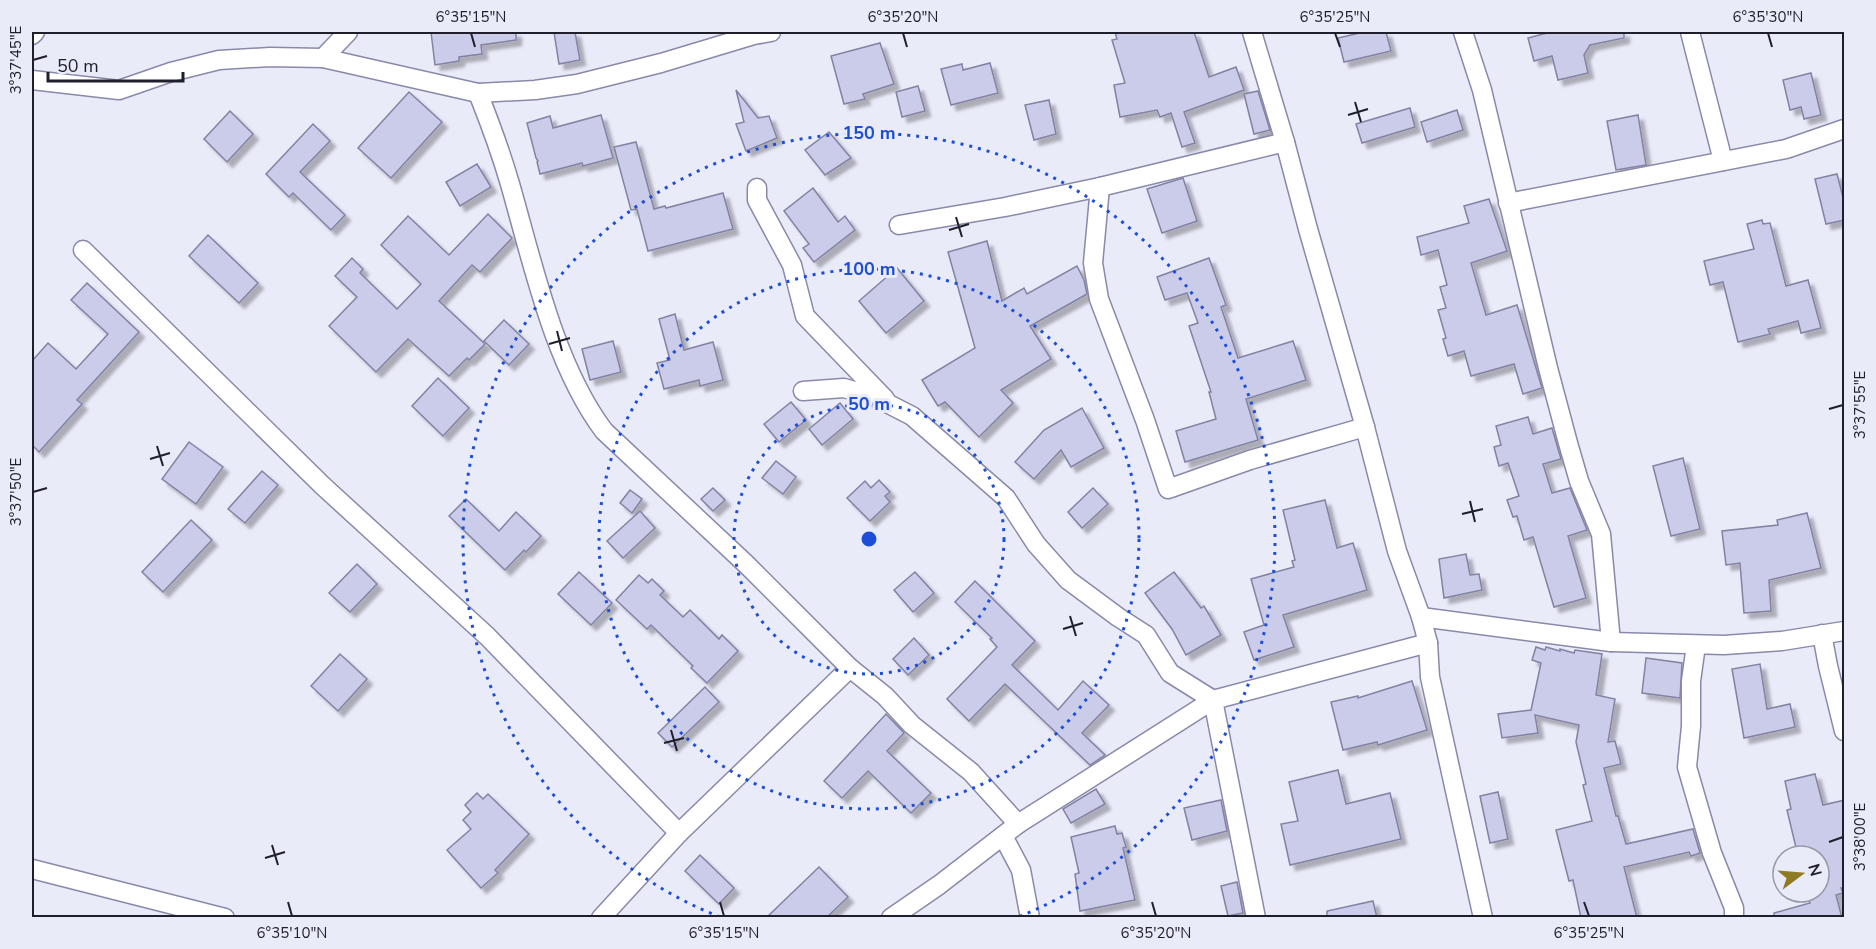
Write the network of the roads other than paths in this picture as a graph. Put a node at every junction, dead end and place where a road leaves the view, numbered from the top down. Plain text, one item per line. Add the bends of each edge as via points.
1 (35, 32) edge
2 (348, 32) edge
3 (771, 32) edge
4 (1252, 32) edge
5 (1463, 32) edge
6 (1690, 32) edge
7 (32, 35) edge
8 (323, 58) junction
9 (32, 80) edge
10 (478, 93) junction
11 (1845, 129) edge
12 (1285, 142) junction
13 (1723, 161) junction
14 (1100, 187) junction
15 (757, 188) dead end
16 (1508, 203) junction
17 (899, 225) dead end
18 (82, 250) dead end
19 (803, 391) dead end
20 (890, 405) junction
21 (1365, 427) junction
22 (1421, 617) junction
23 (1845, 631) edge
24 (1822, 634) junction
25 (1611, 642) junction
26 (1428, 643) junction
27 (1696, 645) junction
28 (850, 668) junction
29 (1213, 700) junction
30 (1845, 731) edge
31 (1018, 824) junction
32 (679, 833) junction
33 (1003, 836) junction
34 (32, 869) edge
35 (225, 918) edge
36 (601, 918) edge
37 (891, 918) edge
38 (1030, 918) edge
39 (1256, 918) edge
40 (1483, 918) edge
41 (1734, 918) edge

1 - 7 street
2 - 8 street
3 - 10 street via 577,84
4 - 12 street
5 - 16 street via 1482,90
6 - 13 street
8 - 9 street via 219,60 119,90
8 - 10 street
10 - 28 street via 510,182 558,340 592,415 604,431
11 - 13 street via 1786,149
12 - 14 street
12 - 21 street
13 - 16 street
14 - 17 street
14 - 21 street via 1093,263 1099,299 1167,489
15 - 20 street via 757,200 792,265 805,316
16 - 25 street via 1576,472 1601,534
18 - 32 street via 323,486 487,636
19 - 20 street via 844,388
20 - 29 street via 912,416 1006,498 1036,544 1068,580 1146,635 1170,673
21 - 22 street via 1397,551
22 - 25 street
22 - 26 street
23 - 24 street
24 - 27 street via 1736,645
24 - 30 street
25 - 27 street
26 - 29 street
26 - 40 street via 1430,677
27 - 41 street via 1687,766
28 - 31 street via 970,772
28 - 32 street
29 - 31 street
29 - 39 street
31 - 33 street
32 - 36 street
33 - 37 street
33 - 38 street via 1021,870
34 - 35 street

